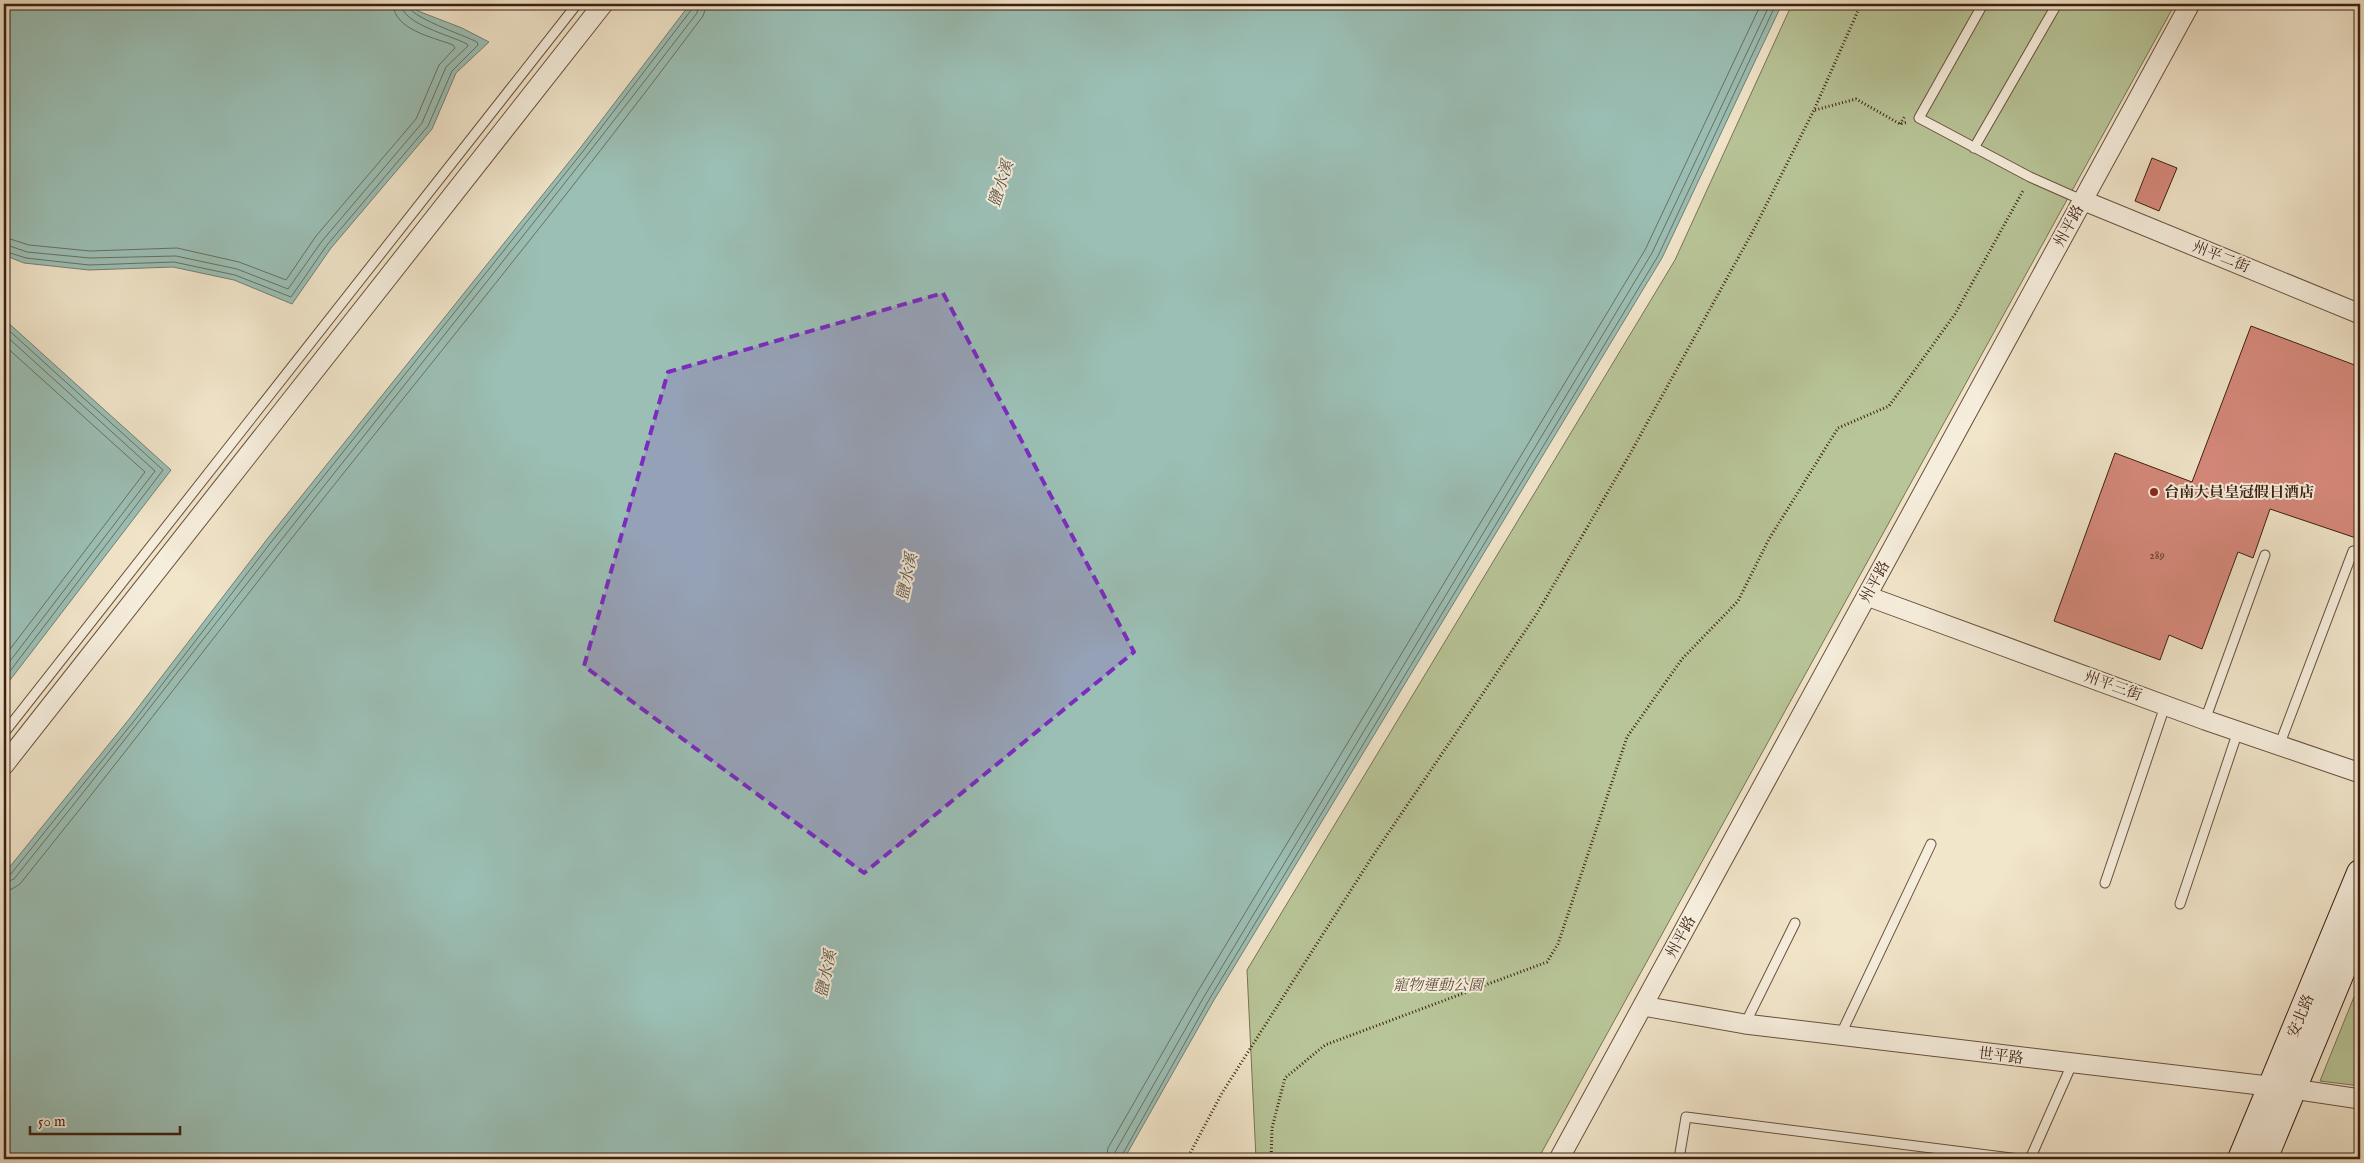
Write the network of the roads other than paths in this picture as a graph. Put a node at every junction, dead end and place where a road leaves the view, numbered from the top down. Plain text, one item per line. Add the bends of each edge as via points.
1 (576, 4) edge
2 (603, 4) edge
3 (1983, 4) edge
4 (2057, 4) edge
5 (2190, 4) edge
6 (1974, 148) junction
7 (2082, 200) junction
8 (2360, 314) edge
9 (2353, 551) dead end
10 (2266, 555) dead end
11 (1867, 596) junction
12 (2166, 706) junction
13 (2205, 720) junction
14 (2238, 732) junction
15 (4, 733) edge
16 (2279, 746) junction
17 (4, 765) edge
18 (2360, 773) edge
19 (1931, 844) dead end
20 (2360, 873) edge
21 (2105, 883) dead end
22 (2180, 904) dead end
23 (1795, 923) dead end
24 (2360, 927) edge
25 (1643, 1006) junction
26 (1745, 1024) junction
27 (1839, 1036) junction
28 (2072, 1064) junction
29 (2282, 1088) junction
30 (2360, 1099) edge
31 (1560, 1159) edge
32 (1679, 1159) edge
33 (2019, 1159) edge
34 (2030, 1159) edge
35 (2241, 1159) edge
36 (2264, 1159) edge

1 - 15 lane
2 - 17 street
3 - 6 lane via 1919,118
4 - 6 lane
5 - 7 street, 州平路
6 - 7 lane
7 - 8 street, 州平二街
7 - 11 street, 州平路
9 - 16 lane
10 - 13 lane
11 - 12 street, 州平三街
11 - 25 street, 州平路
12 - 13 street, 州平三街
12 - 21 lane
13 - 14 street, 州平三街
14 - 16 street, 州平三街
14 - 22 lane
16 - 18 street, 州平三街
19 - 27 lane
20 - 29 street, 安北路
23 - 26 lane
24 - 29 street, 安北路
25 - 26 street, 世平路
25 - 31 street, 州平路
26 - 27 street, 世平路
27 - 28 street, 世平路
28 - 29 street, 世平路
28 - 34 lane
29 - 30 street, 世平路
29 - 35 street, 安北路
29 - 36 street, 安北路
32 - 33 lane via 1686,1117

